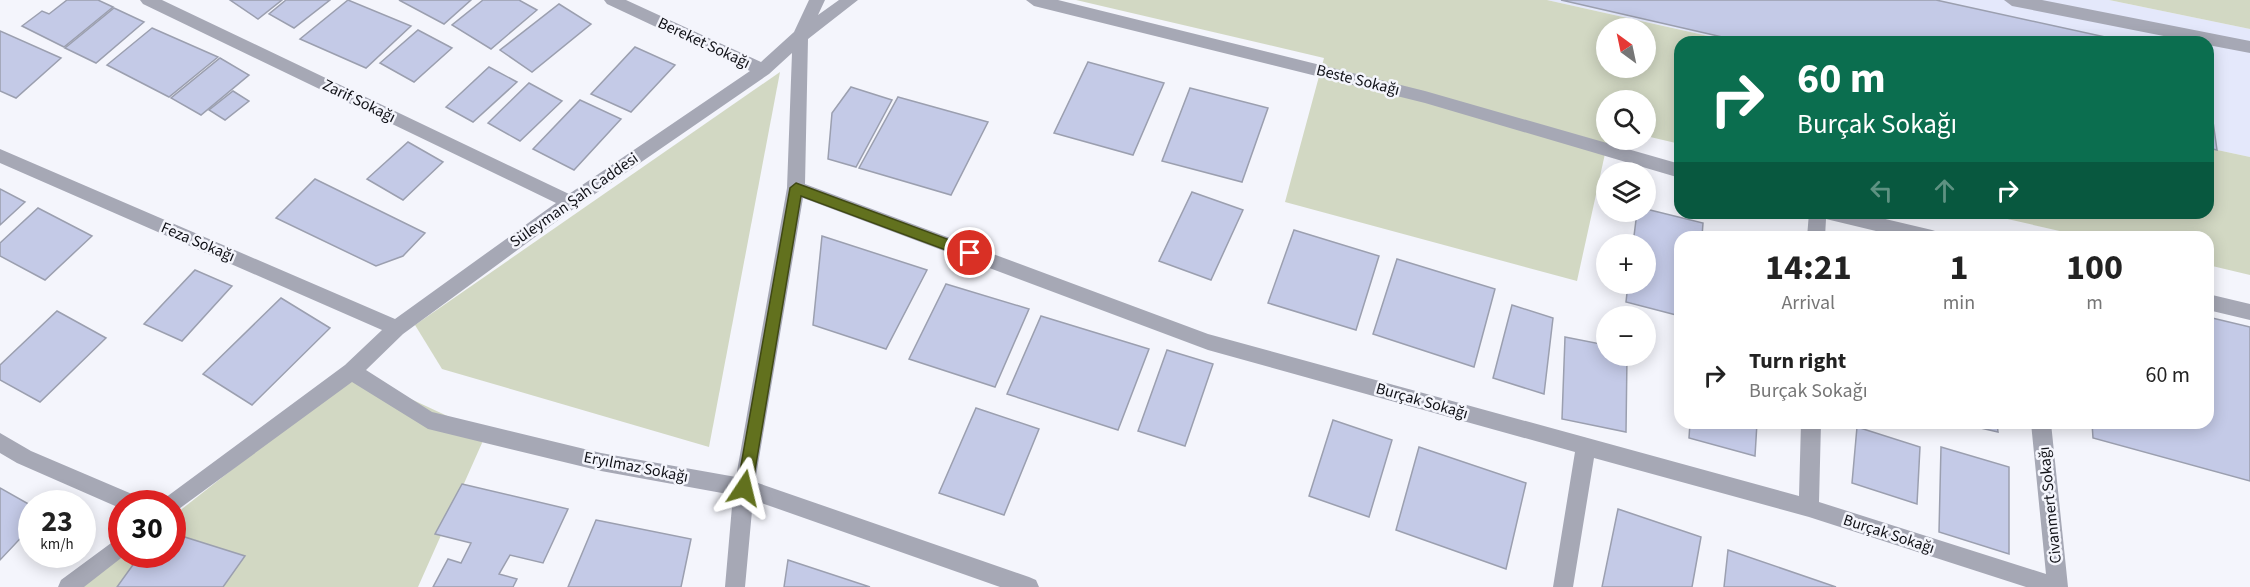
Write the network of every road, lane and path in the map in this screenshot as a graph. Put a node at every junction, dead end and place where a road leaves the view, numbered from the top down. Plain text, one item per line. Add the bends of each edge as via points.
1 (148, 0) edge
2 (612, 0) edge
3 (817, 0) edge
4 (850, 0) edge
5 (1034, 0) edge
6 (2012, 0) edge
7 (800, 36) junction
8 (2194, 36) edge
9 (2214, 40) edge
10 (2250, 47) edge
11 (764, 70) junction
12 (0, 156) edge
13 (1674, 169) edge
14 (796, 188) junction
15 (570, 202) junction
16 (1855, 219) edge
17 (1906, 231) edge
18 (2214, 303) edge
19 (2250, 312) edge
20 (397, 328) junction
21 (352, 371) junction
22 (1811, 429) edge
23 (2042, 429) edge
24 (0, 442) edge
25 (1586, 447) junction
26 (744, 488) junction
27 (108, 494) edge
28 (186, 495) edge
29 (1809, 508) junction
30 (108, 555) edge
31 (68, 587) edge
32 (735, 587) edge
33 (1029, 587) edge
34 (1563, 587) edge
35 (2058, 587) edge

1 - 15 street, Zarif Sokağı
2 - 11 street, Bereket Sokağı
3 - 7 street
4 - 7 street
5 - 13 street, Beste Sokağı via 1425,97
6 - 8 street
7 - 11 street, Süleyman Şah Caddesi
7 - 14 street
9 - 10 street
11 - 15 street, Süleyman Şah Caddesi
12 - 20 street, Feza Sokağı
14 - 25 street, Burçak Sokağı via 1208,342
14 - 26 street
15 - 20 street, Süleyman Şah Caddesi
16 - 17 street
18 - 19 street
20 - 21 street, Süleyman Şah Caddesi
21 - 26 street, Eryılmaz Sokağı via 428,420 602,462
21 - 28 street, Süleyman Şah Caddesi
22 - 29 street
23 - 35 street, Civanmert Sokağı
24 - 27 street via 24,457
25 - 29 street, Burçak Sokağı
25 - 34 street
26 - 32 street
26 - 33 street, Eryılmaz Sokağı
29 - 35 street, Burçak Sokağı
30 - 31 street

